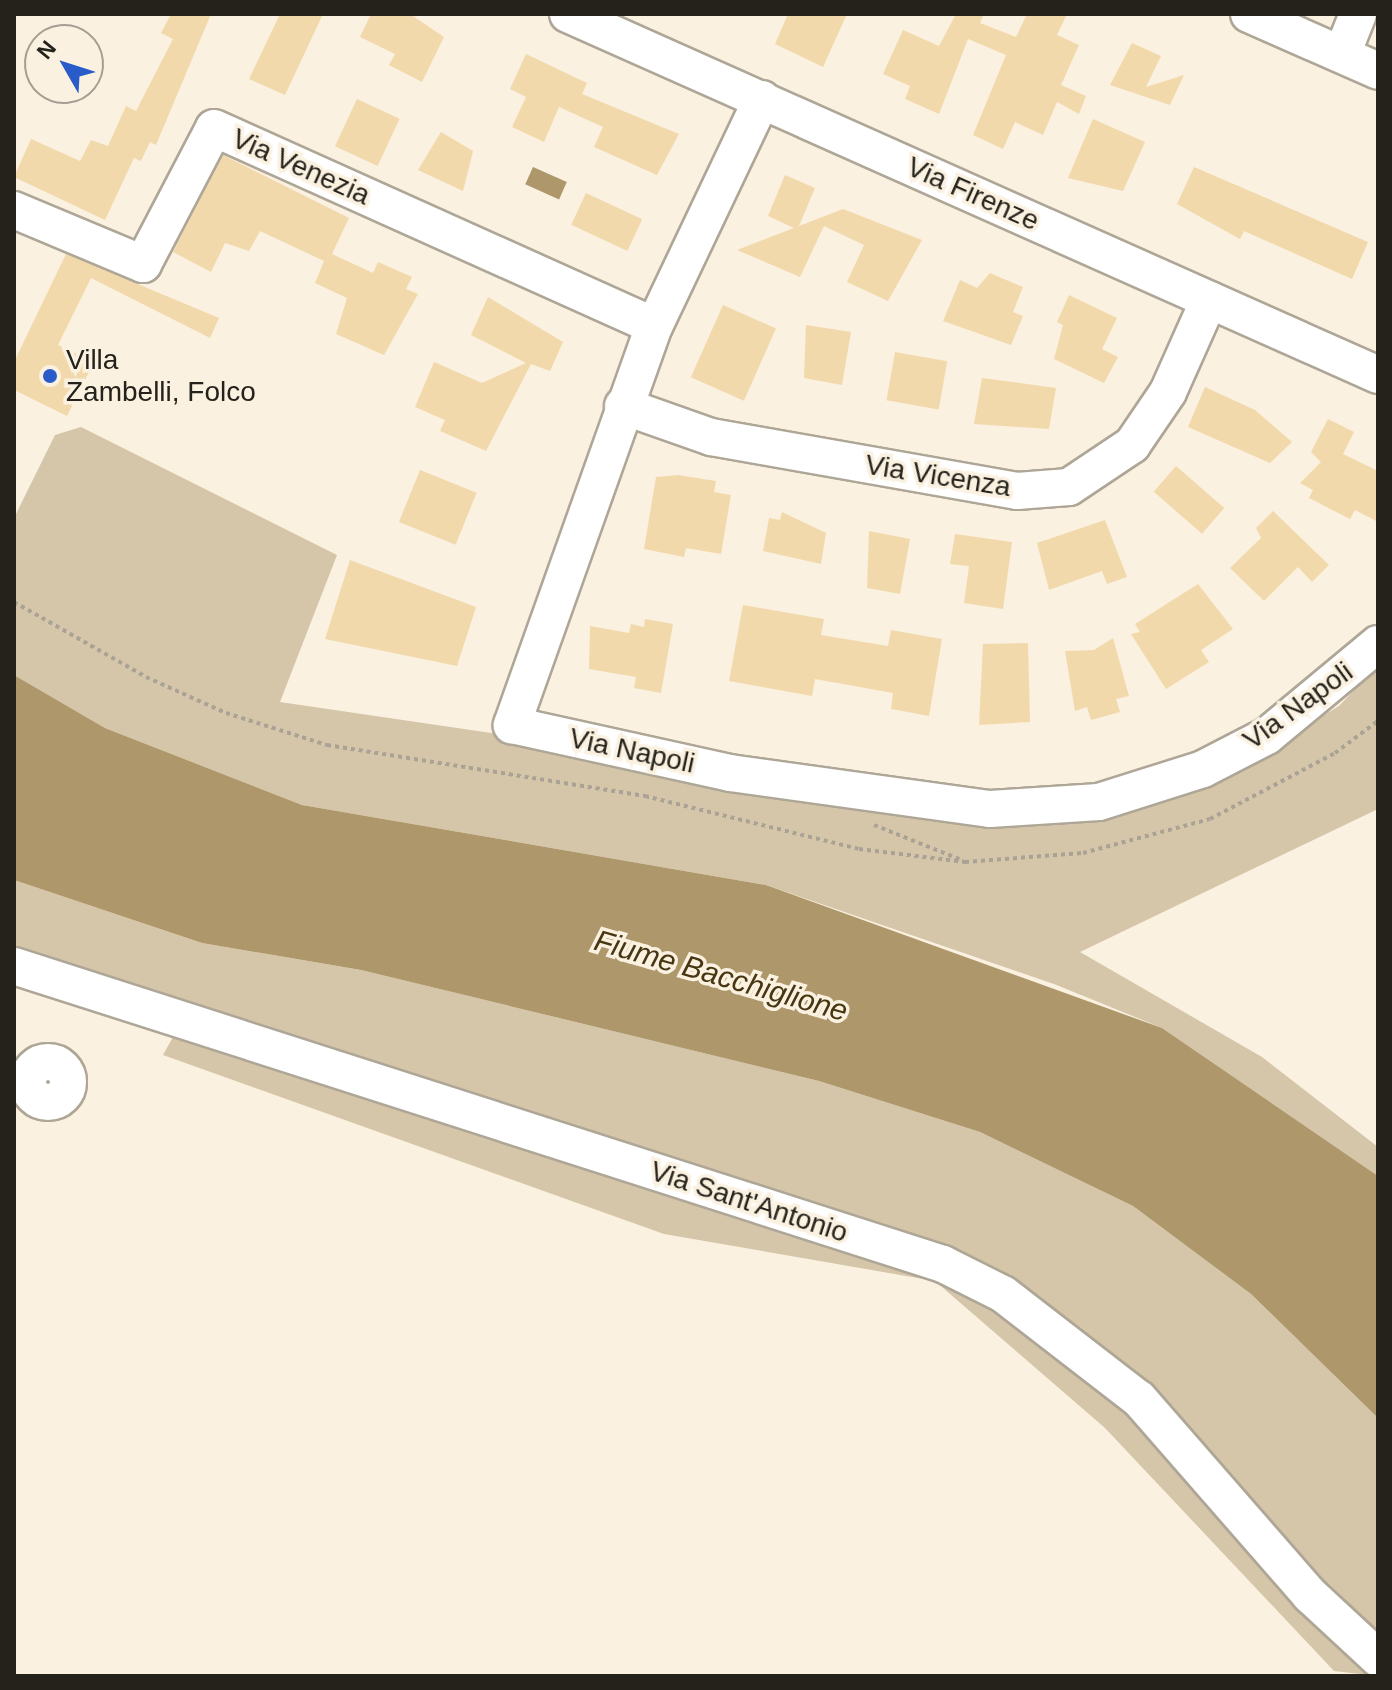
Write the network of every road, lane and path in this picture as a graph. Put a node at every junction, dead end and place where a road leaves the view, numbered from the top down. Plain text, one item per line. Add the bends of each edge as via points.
1 (568, 14) edge
2 (1249, 14) edge
3 (1358, 14) edge
4 (617, 24) edge
5 (1342, 54) junction
6 (1378, 71) edge
7 (762, 99) junction
8 (14, 210) edge
9 (1209, 300) junction
10 (654, 326) junction
11 (1378, 375) edge
12 (623, 406) junction
13 (1378, 644) edge
14 (867, 823) dead end
15 (965, 862) dead end
16 (14, 966) edge
17 (1363, 1659) edge

1 - 4 street, Via Firenze
2 - 5 street
3 - 5 street
4 - 7 street, Via Firenze
5 - 6 street
7 - 9 street, Via Firenze
7 - 10 street, Via Napoli
8 - 10 street, Via Venezia via 143,264 214,128
9 - 11 street, Via Firenze
9 - 12 street, Via Vicenza via 1168,392 1132,445 1069,487 1017,491 711,437
10 - 12 street, Via Napoli
12 - 13 street, Via Napoli via 512,725 730,773 990,809 1099,802 1203,769 1267,736
14 - 15 path
16 - 17 street, Via Sant'Antonio via 943,1264 991,1288 1139,1399

